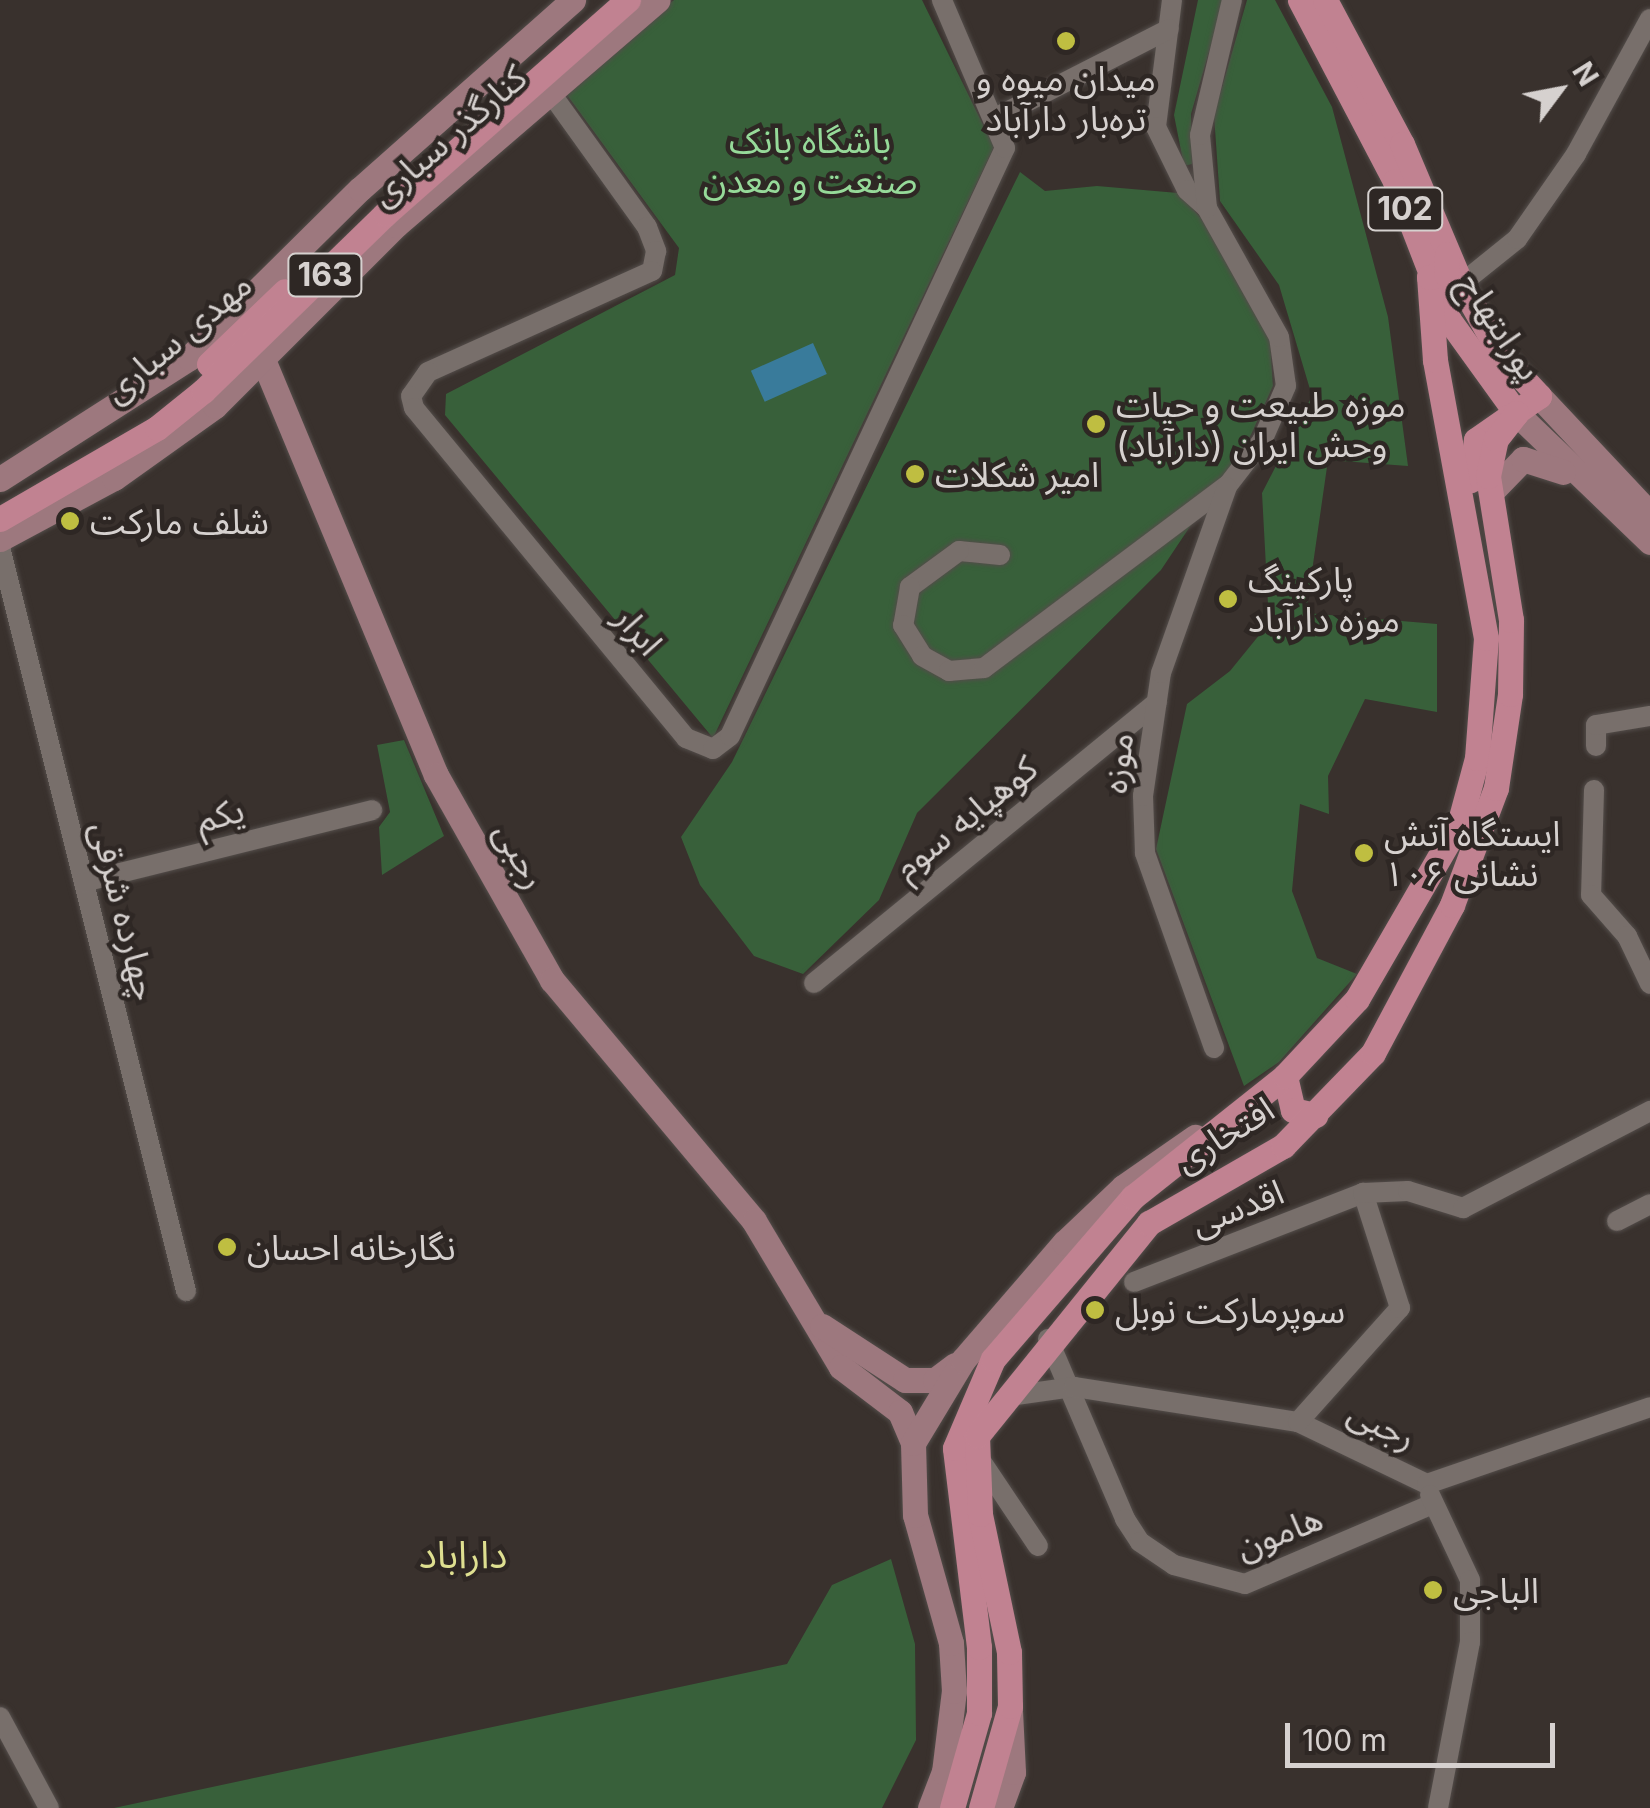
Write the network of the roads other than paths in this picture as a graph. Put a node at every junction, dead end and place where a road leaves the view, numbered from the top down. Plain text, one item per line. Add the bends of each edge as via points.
1 (573, 0) edge
2 (602, 0) edge
3 (628, 0) edge
4 (658, 0) edge
5 (942, 0) edge
6 (1172, 0) edge
7 (1232, 0) edge
8 (1300, 0) edge
9 (1325, 0) edge
10 (1650, 19) edge
11 (1169, 29) junction
12 (550, 92) junction
13 (996, 118) junction
14 (1207, 208) junction
15 (1446, 254) junction
16 (1429, 277) junction
17 (1461, 284) junction
18 (264, 362) junction
19 (1539, 396) junction
20 (1516, 413) junction
21 (0, 478) edge
22 (1576, 479) junction
23 (1228, 485) junction
24 (1492, 492) junction
25 (0, 502) edge
26 (1650, 514) edge
27 (0, 519) edge
28 (1469, 526) junction
29 (0, 539) edge
30 (1650, 542) edge
31 (0, 546) edge
32 (1000, 554) dead end
33 (1158, 702) junction
34 (1650, 716) edge
35 (1596, 746) dead end
36 (1484, 779) junction
37 (1594, 790) dead end
38 (372, 810) dead end
39 (84, 882) junction
40 (814, 983) dead end
41 (1650, 984) edge
42 (1214, 1048) dead end
43 (1284, 1076) junction
44 (1650, 1111) edge
45 (1236, 1112) junction
46 (1315, 1115) junction
47 (1363, 1193) junction
48 (1650, 1204) edge
49 (1618, 1221) dead end
50 (1134, 1282) dead end
51 (186, 1291) dead end
52 (817, 1322) junction
53 (1048, 1339) junction
54 (964, 1360) junction
55 (1074, 1387) junction
56 (1002, 1399) junction
57 (1650, 1406) edge
58 (1298, 1422) junction
59 (913, 1443) junction
60 (974, 1451) junction
61 (1430, 1494) junction
62 (1038, 1546) dead end
63 (1010, 1706) junction
64 (0, 1717) edge
65 (49, 1808) edge
66 (930, 1808) edge
67 (952, 1808) edge
68 (980, 1808) edge
69 (1000, 1808) edge
70 (1438, 1808) edge

1 - 21 main road, کنارگذر سباری via 360,189 190,358
2 - 25 main road, مهدی سباری / 163 via 374,202 192,378
3 - 27 main road, 163 via 385,214 203,392 156,428
4 - 12 main road, کنارگذر سباری
5 - 13 street
6 - 11 street
7 - 14 street via 1200,135
8 - 16 main road, پورابتهاج / 102 via 1395,181
9 - 15 main road, پورابتهاج / 102 via 1402,144
10 - 17 street via 1576,154 1518,239
11 - 13 street
11 - 14 street via 1156,127 1186,190
12 - 13 street, ابرار via 647,227 656,251 652,271 428,372 411,396 414,408 698,748 713,750 730,736 1005,148
12 - 18 main road, کنارگذر سباری via 396,225
14 - 23 street via 1279,337 1286,386 1262,441
15 - 16 main road via 1446,274
15 - 17 main road, پورابتهاج / 102
16 - 20 main road, پورابتهاج / 102 via 1474,362
16 - 28 main road via 1434,360
17 - 19 main road, پورابتهاج / 102 via 1501,355
18 - 29 main road, کنارگذر سباری via 166,443
18 - 52 main road, رجبی via 436,774 511,909 552,980 754,1220
19 - 20 main road
19 - 26 main road, پورابتهاج / 102
20 - 22 main road, پورابتهاج / 102
20 - 24 main road, افتخاری via 1490,456
20 - 28 main road via 1476,440
22 - 24 main road via 1523,459
22 - 30 main road, پورابتهاج / 102
23 - 32 street via 984,668 949,671 922,656 903,625 910,586 959,552
23 - 33 street, موزه
24 - 36 main road, افتخاری via 1511,620
28 - 36 main road, افتخاری via 1486,638
31 - 39 street, چهارده شرقی
33 - 40 street, کوهپایه سوم
33 - 42 street, موزه via 1143,796 1146,852
34 - 35 street via 1596,725
36 - 43 main road, افتخاری via 1429,886 1357,999
36 - 46 main road, افتخاری via 1452,905 1373,1053
37 - 41 street via 1590,895 1626,936
38 - 39 street, یکم
39 - 51 street, چهارده شرقی
43 - 45 main road, افتخاری
43 - 46 main road via 1293,1110
44 - 47 street via 1463,1208 1408,1191
45 - 54 main road via 1123,1186
45 - 67 main road, افتخاری via 1086,1244 994,1360 955,1448 979,1696 968,1773
46 - 53 main road, افتخاری via 1284,1146 1150,1223
47 - 50 street, اقدسی
47 - 58 street via 1400,1308
48 - 49 street
52 - 54 main road, رجبی via 905,1380 935,1380
52 - 59 main road, رجبی via 841,1367 900,1412
53 - 55 street, هامون via 1051,1360
53 - 56 main road, افتخاری
54 - 59 main road
55 - 56 street, رجبی via 1026,1388
55 - 58 street, رجبی
55 - 61 street, هامون via 1103,1476 1140,1542 1223,1583 1245,1584
56 - 60 main road, افتخاری
57 - 61 street, رجبی
58 - 61 street, رجبی
59 - 66 main road via 915,1515 951,1643 954,1690 944,1772
60 - 62 street
60 - 63 main road via 1009,1652
61 - 70 street via 1470,1580 1470,1642
63 - 68 main road
63 - 69 main road via 1013,1772
64 - 65 street

